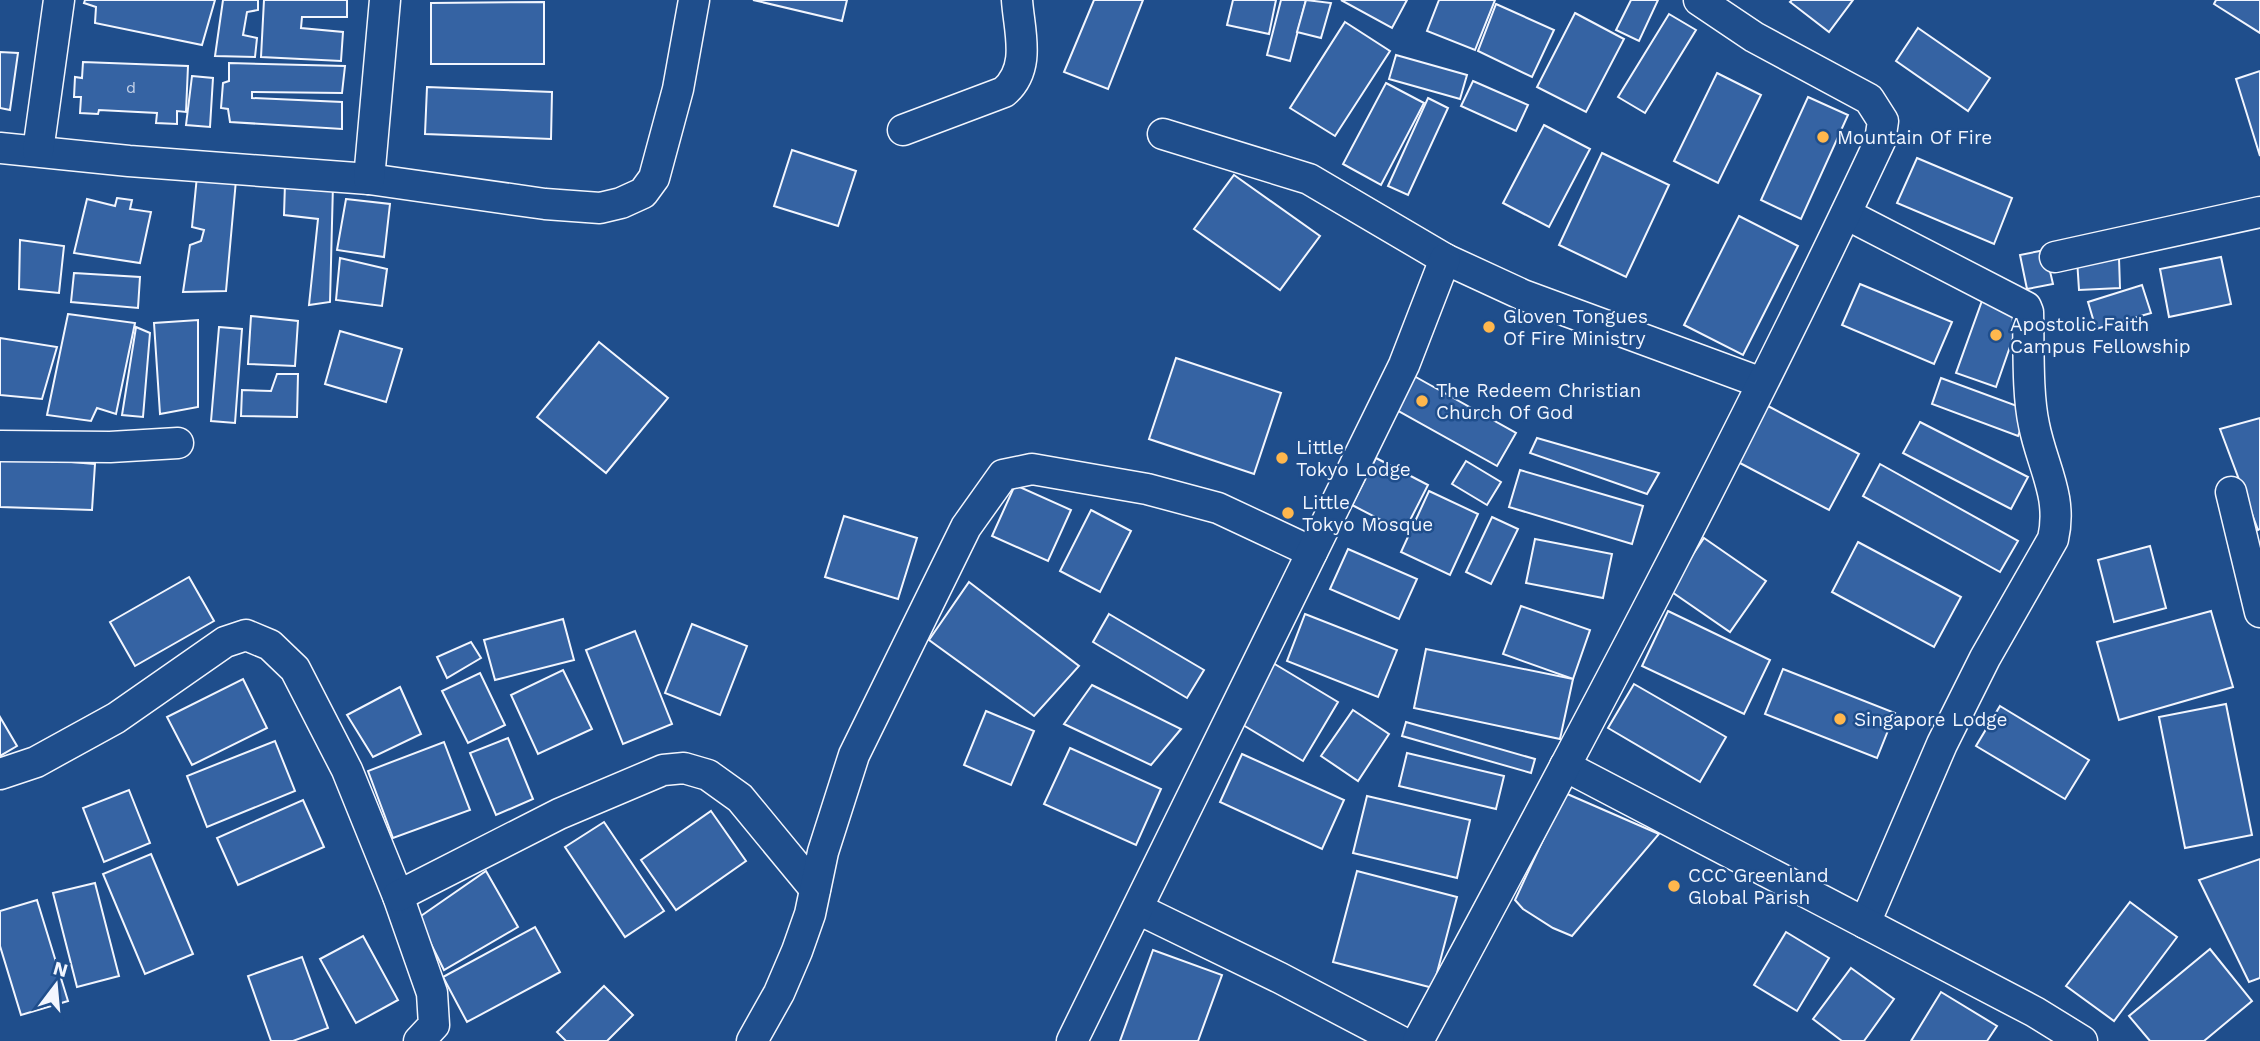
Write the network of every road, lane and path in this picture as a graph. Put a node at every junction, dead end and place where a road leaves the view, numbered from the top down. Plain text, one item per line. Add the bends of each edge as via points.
1 (59, 0) edge
2 (385, 0) edge
3 (694, 0) edge
4 (1017, 0) edge
5 (1699, 0) edge
6 (904, 130) dead end
7 (1163, 134) dead end
8 (0, 148) edge
9 (38, 151) junction
10 (369, 180) junction
11 (2260, 212) edge
12 (1846, 214) junction
13 (2055, 257) dead end
14 (1445, 259) junction
15 (1762, 383) junction
16 (178, 443) dead end
17 (0, 446) edge
18 (2231, 492) dead end
19 (1312, 552) junction
20 (2253, 557) edge
21 (2260, 612) edge
22 (1565, 766) junction
23 (0, 774) edge
24 (815, 889) junction
25 (398, 896) junction
26 (1138, 909) junction
27 (1866, 923) junction
28 (419, 1041) edge
29 (752, 1041) edge
30 (1072, 1041) edge
31 (1400, 1041) edge
32 (1418, 1041) edge
33 (2082, 1041) edge

1 - 9 street
2 - 10 street
3 - 10 street via 678,89 654,178 643,193 600,208
4 - 6 street via 1023,50 1010,87
5 - 12 street via 1754,37 1869,99 1883,121 1880,141
7 - 14 street via 1310,179
8 - 9 street
9 - 10 street
11 - 13 street
12 - 15 street
12 - 27 street via 2026,307 2034,424 2055,496 2057,521 2053,539 1942,744
14 - 15 street via 1522,295
14 - 19 street via 1404,365
15 - 22 street
16 - 17 street
18 - 20 street
19 - 24 street via 1218,508 1147,489 1032,469 1003,475 966,527 854,755
19 - 26 street
20 - 21 street
22 - 27 street
22 - 32 street
23 - 25 street via 36,762 116,718 225,642 246,635 270,645 295,669 347,770
24 - 25 street via 740,798 708,775 684,768 663,770 559,814
24 - 29 street via 797,951
25 - 28 street via 432,993 434,1025
26 - 30 street
26 - 31 street
27 - 33 street

